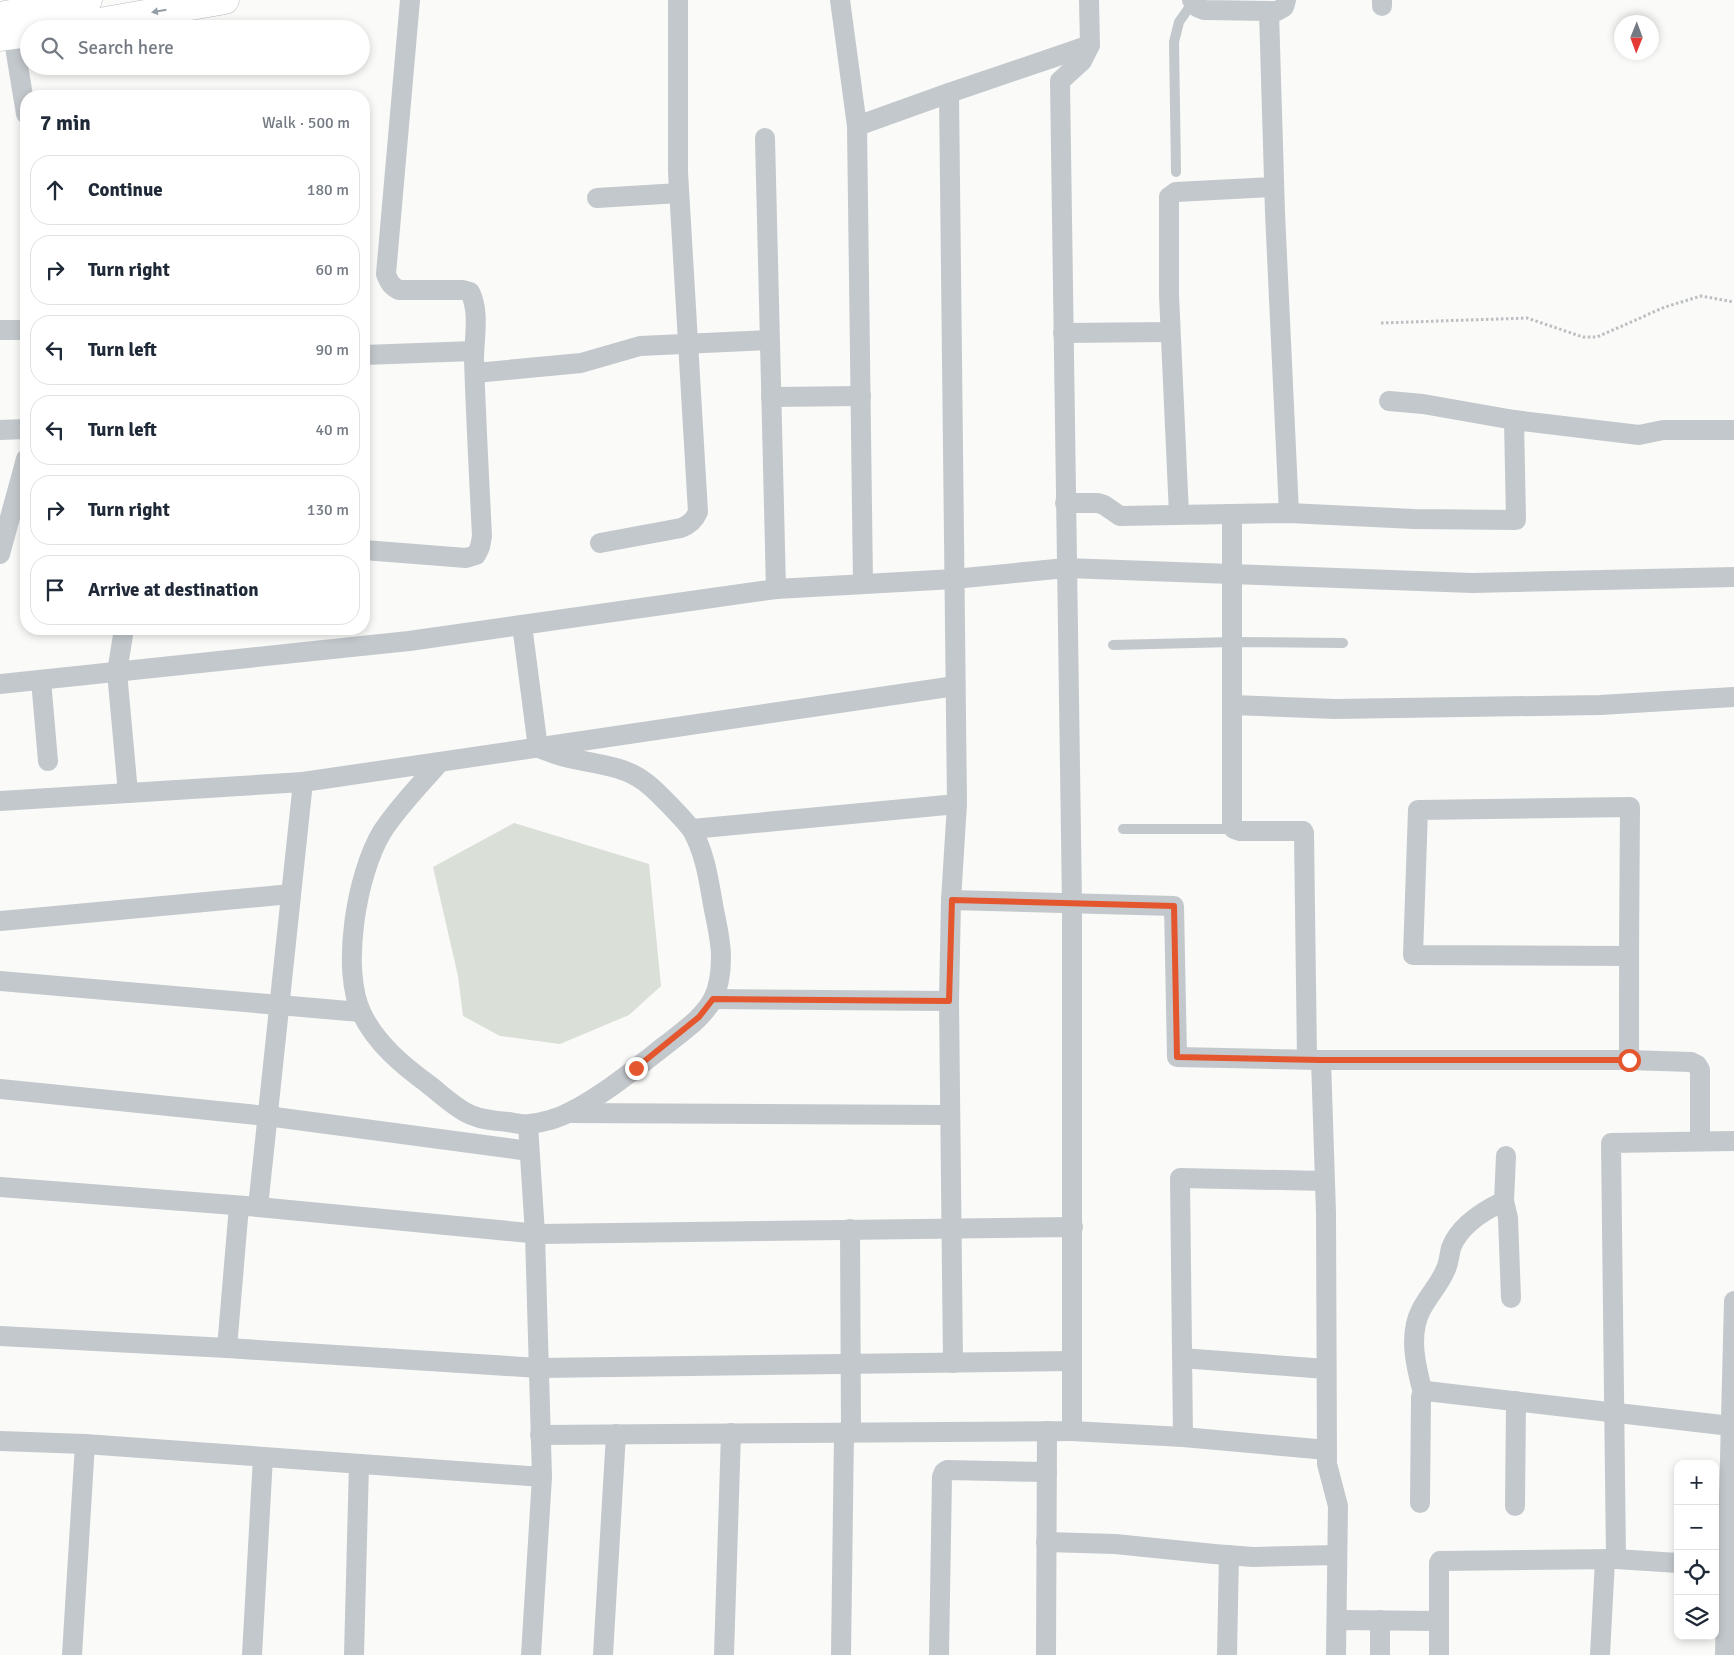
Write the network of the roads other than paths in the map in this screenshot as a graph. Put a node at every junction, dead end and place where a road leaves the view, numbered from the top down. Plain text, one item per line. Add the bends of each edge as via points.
1 (88, 0) edge
2 (225, 0) edge
3 (410, 0) edge
4 (678, 0) edge
5 (840, 0) edge
6 (1089, 0) edge
7 (1286, 0) edge
8 (1192, 1) edge
9 (54, 11) edge
10 (1269, 11) junction
11 (34, 20) edge
12 (11, 30) edge
13 (1090, 45) junction
14 (22, 90) edge
15 (949, 93) junction
16 (857, 126) junction
17 (765, 138) dead end
18 (1176, 172) dead end
19 (1274, 187) junction
20 (679, 193) junction
21 (597, 198) dead end
22 (0, 330) edge
23 (20, 330) edge
24 (1170, 332) junction
25 (1064, 333) junction
26 (770, 340) junction
27 (689, 343) junction
28 (474, 351) junction
29 (370, 355) edge
30 (475, 373) junction
31 (861, 396) junction
32 (771, 397) junction
33 (1389, 400) dead end
34 (1514, 420) junction
35 (20, 429) edge
36 (0, 430) edge
37 (1734, 430) edge
38 (20, 481) edge
39 (1065, 503) junction
40 (1289, 513) junction
41 (1179, 514) junction
42 (1232, 514) junction
43 (600, 542) dead end
44 (370, 550) edge
45 (0, 554) edge
46 (1066, 568) junction
47 (1233, 574) junction
48 (1734, 577) edge
49 (954, 579) junction
50 (863, 584) junction
51 (776, 589) junction
52 (522, 625) junction
53 (123, 635) edge
54 (1233, 642) junction
55 (1342, 643) dead end
56 (1113, 645) dead end
57 (117, 672) junction
58 (41, 680) junction
59 (0, 684) edge
60 (955, 686) junction
61 (1734, 697) edge
62 (1233, 705) junction
63 (538, 748) junction
64 (48, 762) dead end
65 (440, 762) junction
66 (303, 782) junction
67 (128, 793) junction
68 (0, 801) edge
69 (957, 804) junction
70 (692, 829) junction
71 (1123, 829) dead end
72 (1234, 829) junction
73 (291, 894) junction
74 (952, 900) junction
75 (1072, 904) junction
76 (0, 921) edge
77 (1629, 956) junction
78 (0, 981) edge
79 (713, 999) junction
80 (949, 1001) junction
81 (279, 1004) junction
82 (360, 1012) junction
83 (1314, 1059) junction
84 (1629, 1060) junction
85 (0, 1089) edge
86 (568, 1113) junction
87 (949, 1115) junction
88 (267, 1116) junction
89 (528, 1125) junction
90 (1700, 1141) junction
91 (1734, 1141) edge
92 (529, 1150) junction
93 (1506, 1156) dead end
94 (1325, 1182) junction
95 (0, 1186) edge
96 (1504, 1201) junction
97 (248, 1206) junction
98 (1073, 1227) junction
99 (951, 1228) junction
100 (850, 1229) junction
101 (535, 1234) junction
102 (1511, 1298) dead end
103 (1734, 1301) edge
104 (0, 1336) edge
105 (227, 1348) junction
106 (1182, 1358) junction
107 (1072, 1361) junction
108 (953, 1363) junction
109 (850, 1364) junction
110 (539, 1368) junction
111 (1326, 1368) junction
112 (1422, 1393) junction
113 (1516, 1402) junction
114 (1733, 1404) edge
115 (1615, 1413) junction
116 (1730, 1426) junction
117 (1047, 1431) junction
118 (1072, 1431) junction
119 (848, 1432) junction
120 (731, 1433) junction
121 (616, 1434) junction
122 (540, 1435) junction
123 (1183, 1437) junction
124 (0, 1441) edge
125 (85, 1444) junction
126 (1327, 1450) junction
127 (263, 1457) junction
128 (1732, 1459) edge
129 (359, 1464) junction
130 (1046, 1472) junction
131 (542, 1477) junction
132 (1420, 1503) dead end
133 (1515, 1506) dead end
134 (1731, 1506) edge
135 (1046, 1542) junction
136 (1229, 1555) junction
137 (1337, 1555) junction
138 (1611, 1560) junction
139 (1674, 1563) edge
140 (1726, 1568) edge
141 (1336, 1620) junction
142 (1380, 1620) junction
143 (1438, 1621) junction
144 (72, 1655) edge
145 (252, 1655) edge
146 (354, 1655) edge
147 (532, 1655) edge
148 (603, 1655) edge
149 (724, 1655) edge
150 (841, 1655) edge
151 (939, 1655) edge
152 (1046, 1655) edge
153 (1227, 1655) edge
154 (1336, 1655) edge
155 (1380, 1655) edge
156 (1439, 1655) edge
157 (1600, 1655) edge
158 (1724, 1655) edge

1 - 9 main road
2 -> 9 main road
3 - 28 street via 386,274 388,282 399,290 470,292 476,308
4 - 20 street
5 - 16 street
6 - 13 street
7 - 10 street via 1284,7
8 - 10 street via 1204,10
8 - 18 lane via 1179,22 1174,42
9 - 11 main road
10 - 19 street
12 - 14 street
13 - 15 street
13 - 25 street via 1082,61 1060,80
15 - 16 street
15 - 49 street
16 - 31 street
17 - 26 street
19 - 24 street via 1176,192 1169,198
19 - 40 street
20 - 21 street
20 - 27 street
22 - 23 street
24 - 25 street
24 - 41 street
25 - 39 street
26 - 27 street
26 - 32 street
27 - 30 street via 640,346 581,363
27 - 43 street via 698,512 688,525 681,528
28 - 29 street
28 - 30 street
30 - 44 street via 482,536 476,555 466,558
31 - 32 street
31 - 50 street
32 - 51 street
33 - 34 street
34 - 37 street via 1639,434 1663,430
34 - 40 street via 1516,520
35 - 36 street
38 - 45 street
39 - 41 street via 1098,503 1120,516
39 - 46 street
40 - 42 street
41 - 42 street
42 - 47 street
46 - 47 street
46 - 49 street
46 - 75 street
47 - 48 street via 1472,582
47 - 54 street
49 - 50 street
49 - 60 street
50 - 51 street
51 - 52 street
52 - 57 street via 409,641
52 - 63 street
53 - 57 street
54 - 55 lane
54 - 56 lane
54 - 62 street
57 - 58 street
57 - 67 street
58 - 59 street
58 - 64 street
60 - 63 street
60 - 69 street
61 - 62 street via 1600,705 1335,709
62 - 72 street
63 - 65 street
63 - 70 street via 631,774 645,782
65 - 66 street
65 - 82 street via 381,834 360,889 352,958
66 - 67 street
66 - 73 street
67 - 68 street
69 - 70 street
69 - 74 street
70 - 79 street via 706,867 720,940 719,982
71 - 72 lane
72 - 83 street via 1304,833
73 - 76 street
73 - 81 street
74 - 75 street
74 - 80 street
75 - 83 street via 1174,906 1177,1057
75 - 98 street
77 - 77 street via 1630,807 1418,810 1413,955
77 - 84 street
78 - 81 street
79 - 80 street
79 - 86 street via 699,1017 636,1068
80 - 87 street
81 - 82 street
81 - 88 street
82 - 89 street via 391,1053 468,1114 484,1120
83 - 84 street
83 - 94 street
84 - 90 street via 1691,1062 1697,1065 1700,1070
85 - 88 street
86 - 87 street
86 - 89 street
87 - 99 street
88 - 92 street
88 - 97 street
89 - 92 street
90 - 91 street
90 - 115 street via 1611,1143
92 - 101 street
93 - 96 street
94 - 106 street via 1180,1178
94 - 111 street
95 - 97 street
96 - 102 street via 1508,1218
96 - 112 street via 1475,1218 1457,1238 1444,1273 1415,1324 1417,1371
97 - 101 street
97 - 105 street
98 - 99 street
98 - 107 street
99 - 100 street
99 - 108 street
100 - 101 street
100 - 109 street
101 - 110 street
103 - 114 street
104 - 105 street
105 - 110 street
106 - 111 street
106 - 123 street
107 - 108 street
107 - 118 street
108 - 109 street
109 - 110 street
109 - 119 street
110 - 122 street
111 - 126 street
112 - 113 street
112 - 132 street
113 - 115 street
113 - 133 street
114 - 116 street
115 - 116 street
115 - 138 street
116 - 128 street
117 - 118 street
117 - 119 street
117 - 130 street
118 - 123 street
119 - 120 street
119 - 150 street
120 - 121 street
120 - 149 street
121 - 122 street
121 - 148 street
122 - 131 street
123 - 126 street
124 - 125 street
125 - 127 street
125 - 144 street
126 - 137 street via 1327,1464 1338,1506
127 - 129 street
127 - 145 street
128 - 134 street
129 - 131 street
129 - 146 street
130 - 135 street
130 - 151 street via 944,1472
131 - 147 street
134 - 140 street
135 - 136 street via 1115,1544
135 - 152 street
136 - 137 street
136 - 153 street
137 - 141 street
138 - 139 street
138 - 143 street via 1442,1560 1439,1563
138 - 157 street
140 - 158 street
141 - 142 street
141 - 154 street
142 - 143 street
142 - 155 street
143 - 156 street

